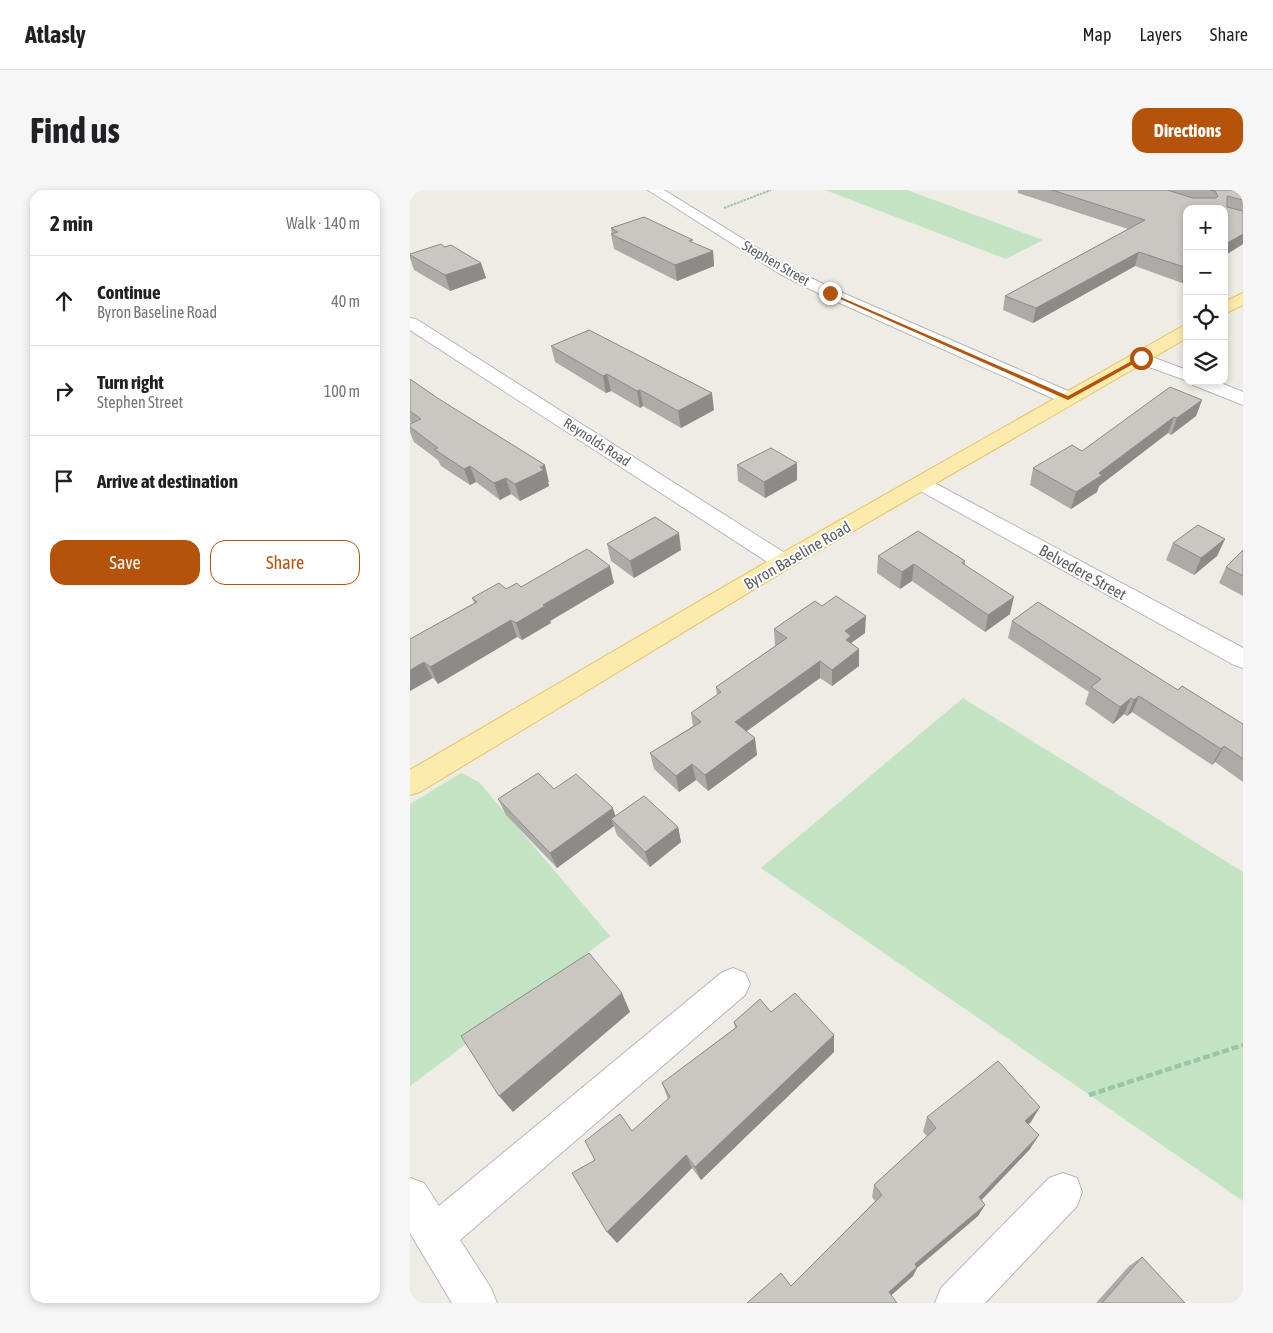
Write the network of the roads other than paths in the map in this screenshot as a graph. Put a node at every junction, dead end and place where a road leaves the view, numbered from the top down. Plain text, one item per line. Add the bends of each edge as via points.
1 (655, 190) edge
2 (1243, 298) edge
3 (1228, 307) edge
4 (410, 323) edge
5 (1183, 333) edge
6 (1141, 358) junction
7 (1183, 374) edge
8 (1209, 385) edge
9 (1068, 398) junction
10 (1243, 399) edge
11 (922, 484) junction
12 (783, 562) junction
13 (1243, 659) edge
14 (410, 784) edge
15 (733, 984) dead end
16 (1063, 1192) dead end
17 (419, 1217) edge
18 (476, 1303) edge
19 (956, 1303) edge

1 - 9 street, Stephen Street via 785,271
2 - 3 main road
4 - 12 street, Reynolds Road
5 - 6 main road, Byron Baseline Road
6 - 7 street
6 - 9 main road, Byron Baseline Road
8 - 10 street
9 - 11 main road, Byron Baseline Road
11 - 12 main road, Byron Baseline Road
11 - 13 street, Belvedere Street
12 - 14 main road, Byron Baseline Road
15 - 17 street
16 - 19 street
17 - 18 street

